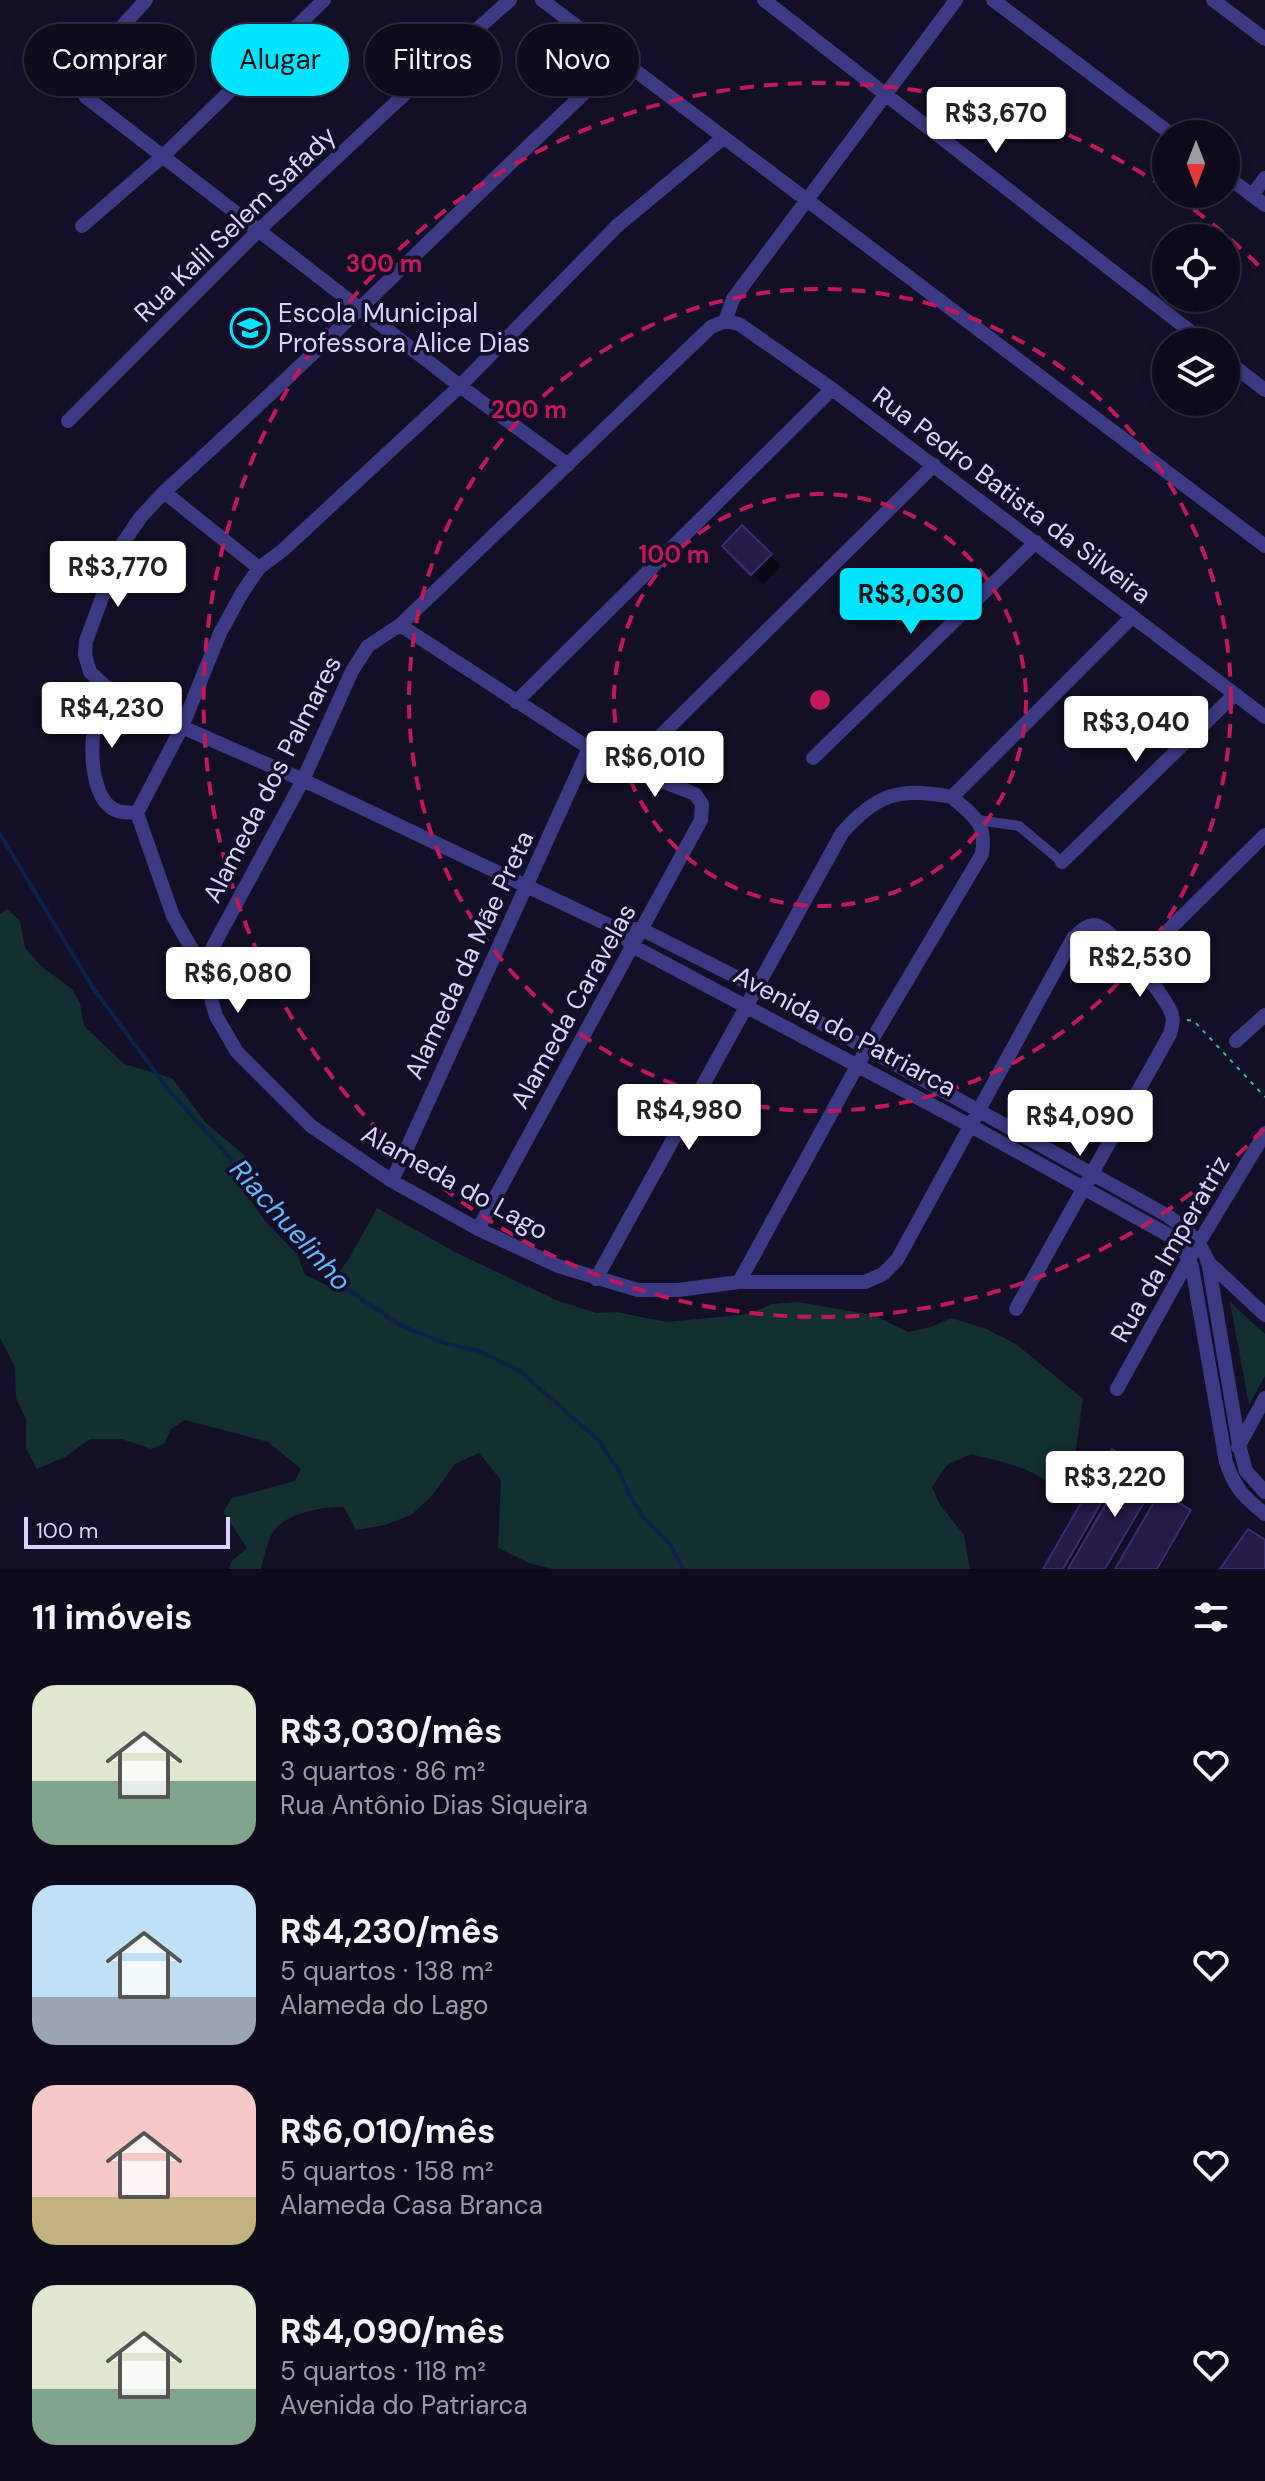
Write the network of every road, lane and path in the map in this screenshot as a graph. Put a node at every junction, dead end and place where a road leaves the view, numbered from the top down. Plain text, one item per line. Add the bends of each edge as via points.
1 (146, 0) edge
2 (324, 0) edge
3 (510, 0) edge
4 (542, 0) edge
5 (764, 0) edge
6 (956, 0) edge
7 (993, 0) edge
8 (1213, 0) edge
9 (573, 24) edge
10 (1265, 39) edge
11 (639, 74) edge
12 (886, 93) junction
13 (581, 96) edge
14 (1152, 120) edge
15 (723, 138) junction
16 (163, 156) junction
17 (1265, 178) edge
18 (1240, 186) edge
19 (1252, 195) junction
20 (807, 201) junction
21 (1265, 205) edge
22 (82, 226) dead end
23 (260, 229) junction
24 (361, 308) junction
25 (725, 321) junction
26 (1186, 328) edge
27 (1240, 371) edge
28 (460, 386) junction
29 (832, 389) junction
30 (1265, 390) edge
31 (68, 421) dead end
32 (568, 465) junction
33 (934, 465) junction
34 (164, 492) junction
35 (1036, 542) junction
36 (1265, 546) edge
37 (259, 568) junction
38 (1132, 617) junction
39 (400, 625) junction
40 (105, 686) junction
41 (1235, 694) junction
42 (516, 702) junction
43 (1265, 717) edge
44 (182, 727) junction
45 (589, 748) junction
46 (813, 758) dead end
47 (628, 768) junction
48 (303, 780) junction
49 (952, 797) junction
50 (137, 813) junction
51 (978, 820) junction
52 (1265, 835) edge
53 (1062, 862) joint
54 (528, 886) junction
55 (613, 927) junction
56 (643, 930) junction
57 (634, 947) junction
58 (1136, 962) junction
59 (202, 967) junction
60 (758, 988) junction
61 (748, 1006) junction
62 (1265, 1015) edge
63 (1174, 1019) junction
64 (1236, 1041) dead end
65 (867, 1048) junction
66 (858, 1066) junction
67 (1265, 1097) edge
68 (979, 1111) junction
69 (971, 1126) junction
70 (1265, 1133) edge
71 (1093, 1175) junction
72 (392, 1181) junction
73 (1085, 1188) junction
74 (478, 1229) junction
75 (1200, 1243) junction
76 (1208, 1261) junction
77 (1191, 1263) junction
78 (596, 1279) junction
79 (739, 1282) junction
80 (1016, 1309) dead end
81 (1265, 1315) edge
82 (1117, 1389) dead end
83 (1265, 1398) edge
84 (1239, 1445) junction
85 (1226, 1462) junction
86 (1265, 1492) edge
87 (1265, 1514) edge

1 - 16 street via 85,67 80,83 86,97
2 - 16 street
3 - 23 street, Rua Kalil Selem Safady
4 - 9 street
5 - 12 street
6 - 12 street
7 - 14 street
8 - 10 street
11 - 15 street
12 - 20 street
12 - 26 street
13 - 24 street
15 - 20 street
15 - 28 street via 617,226
16 - 22 street
16 - 23 street
17 - 19 street
18 - 19 street
19 - 21 street
20 - 25 street via 733,299
20 - 36 street
23 - 24 street
23 - 31 street, Rua Kalil Selem Safady
24 - 28 street
24 - 34 street
25 - 29 street, Rua Pedro Batista da Silveira via 739,324
25 - 32 street, Alameda dos Palmares via 711,327
27 - 30 street
28 - 32 street
28 - 37 street
29 - 33 street, Rua Pedro Batista da Silveira
29 - 42 street
32 - 39 street, Alameda dos Palmares
33 - 35 street, Rua Pedro Batista da Silveira
33 - 47 street
34 - 37 street
34 - 40 street, Avenida do Patriarca via 121,546 86,641 90,672
35 - 38 street, Rua Pedro Batista da Silveira
35 - 46 street
37 - 44 street via 220,633
38 - 41 street, Rua Pedro Batista da Silveira
38 - 49 street
39 - 42 street
39 - 48 street, Alameda dos Palmares via 368,646 352,671
40 - 44 street, Avenida do Patriarca
40 - 50 street via 93,733 99,793 118,811
41 - 43 street, Rua Pedro Batista da Silveira
41 - 53 street
42 - 45 street
44 - 48 street, Avenida do Patriarca
44 - 50 street
45 - 47 street
45 - 54 street, Alameda da Mãe Preta
47 - 56 street, Alameda Caravelas via 695,794 702,804 701,820
48 - 54 street, Avenida do Patriarca
48 - 59 street, Alameda dos Palmares
49 - 51 street
49 - 60 street via 893,794 862,810 842,833
50 - 59 street, Alameda do Lago via 173,916
51 - 53 street via 1019,826
51 - 65 street via 985,836 982,854
52 - 58 street
54 - 55 street, Avenida do Patriarca
54 - 72 street, Alameda da Mãe Preta
55 - 56 street, Avenida do Patriarca
55 - 57 street, Avenida do Patriarca
56 - 57 street, Alameda Caravelas
56 - 60 street, Avenida do Patriarca
57 - 61 street, Avenida do Patriarca
57 - 74 street, Alameda Caravelas
58 - 63 street
58 - 68 street via 1103,928 1087,927 1073,938
59 - 72 street, Alameda do Lago via 216,1016 237,1052 311,1126
60 - 61 street
60 - 65 street, Avenida do Patriarca
61 - 66 street, Avenida do Patriarca
61 - 78 street
62 - 64 street
63 - 67 path via 1194,1021
63 - 71 street
65 - 66 street
65 - 68 street, Avenida do Patriarca
66 - 69 street, Avenida do Patriarca
66 - 79 street
68 - 69 street
68 - 71 street, Avenida do Patriarca
69 - 73 street, Avenida do Patriarca
69 - 79 street, Alameda do Lago via 897,1260 883,1274 865,1282
70 - 75 street, Rua da Imperatriz
71 - 73 street
71 - 75 street, Avenida do Patriarca via 1168,1216
72 - 74 street, Alameda do Lago
73 - 77 street, Avenida do Patriarca via 1172,1237
73 - 80 street
74 - 78 street, Alameda do Lago
75 - 76 street, Avenida do Patriarca
75 - 77 street, Rua da Imperatriz
76 - 77 street
76 - 81 street
76 - 84 street, Avenida do Patriarca
77 - 82 street, Rua da Imperatriz
77 - 85 street
78 - 79 street, Alameda do Lago via 638,1290
83 - 84 street
84 - 85 street
84 - 86 street, Avenida do Patriarca via 1246,1471
85 - 87 street via 1233,1483

